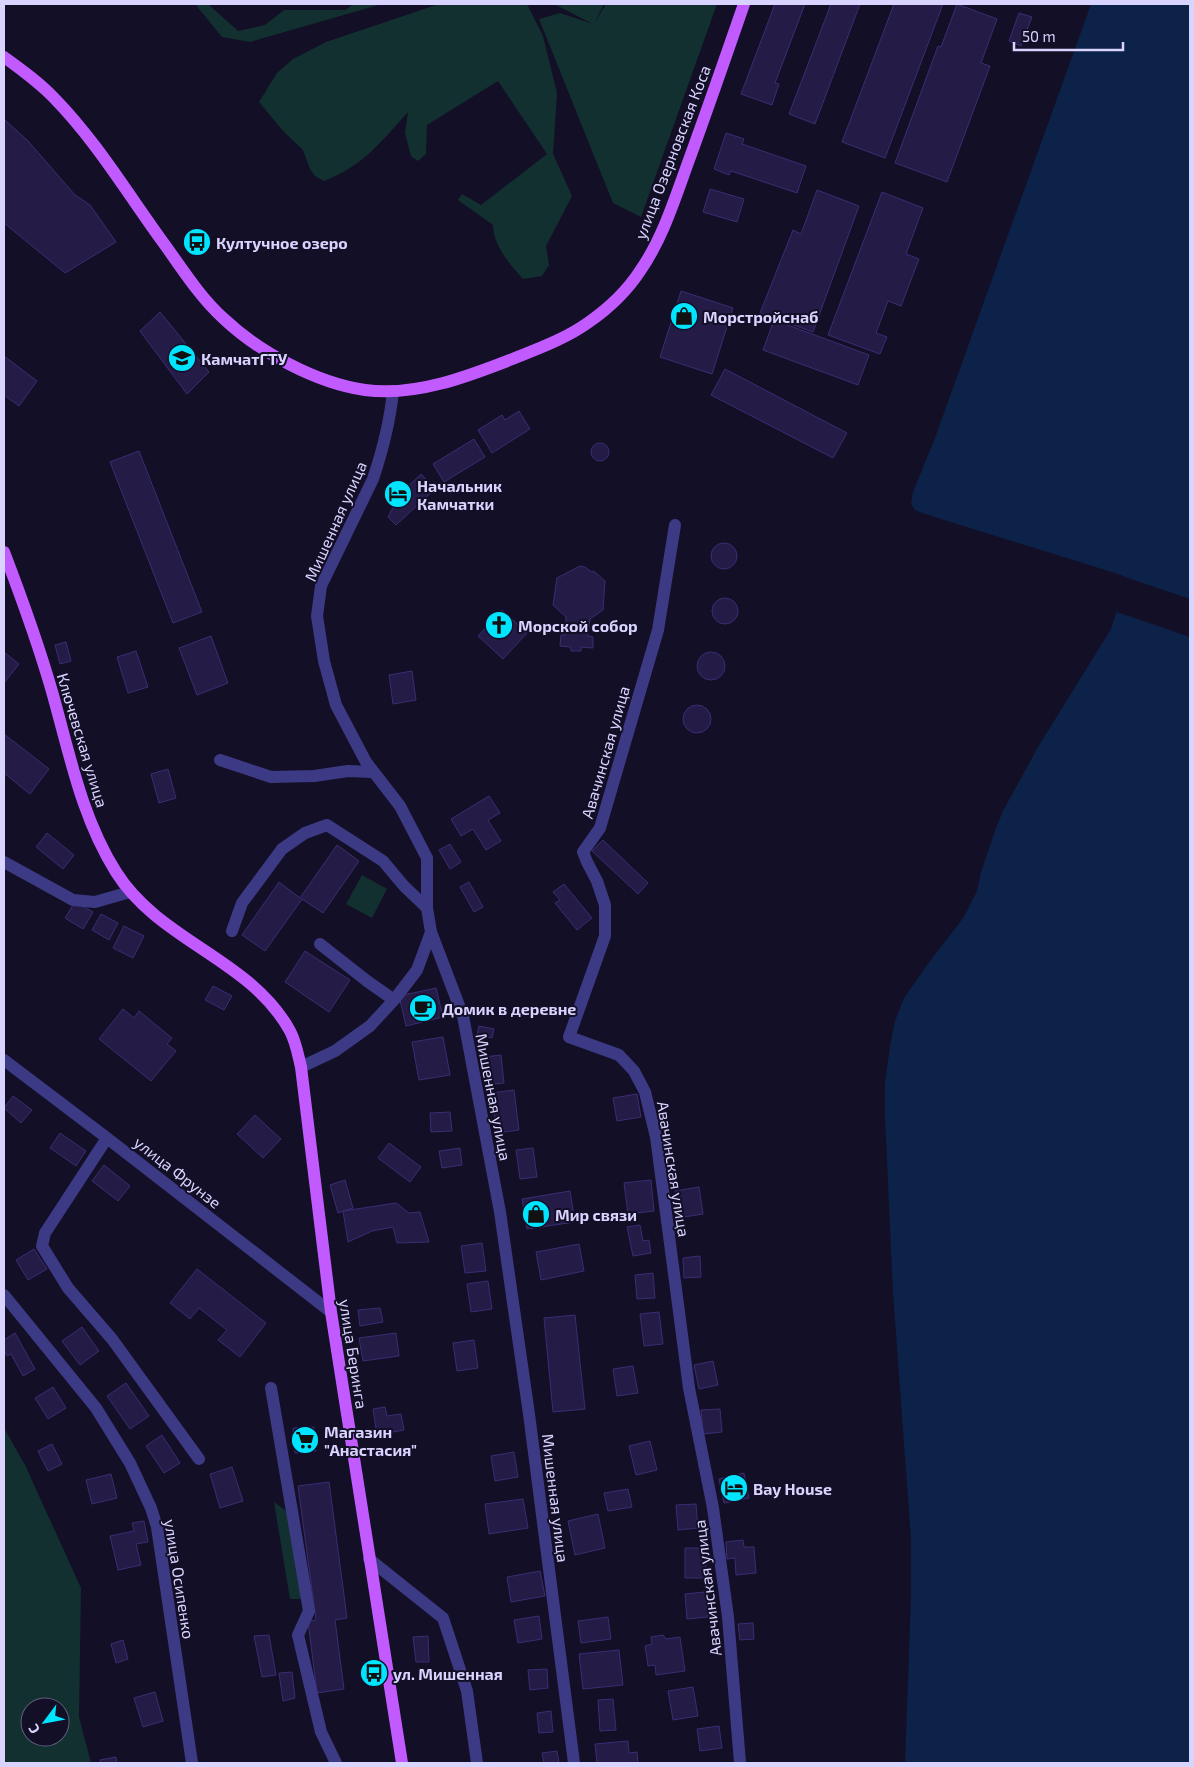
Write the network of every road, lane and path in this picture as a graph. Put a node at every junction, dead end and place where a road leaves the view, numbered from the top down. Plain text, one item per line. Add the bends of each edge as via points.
1 (744, 4) edge
2 (4, 57) edge
3 (393, 391) junction
4 (675, 525) dead end
5 (4, 552) edge
6 (220, 760) dead end
7 (372, 772) junction
8 (4, 862) edge
9 (130, 892) junction
10 (427, 908) junction
11 (232, 931) dead end
12 (431, 932) junction
13 (320, 944) dead end
14 (394, 1000) junction
15 (4, 1060) edge
16 (301, 1067) junction
17 (108, 1138) junction
18 (4, 1296) edge
19 (331, 1312) junction
20 (271, 1388) dead end
21 (199, 1459) dead end
22 (369, 1559) junction
23 (192, 1763) edge
24 (336, 1763) edge
25 (402, 1763) edge
26 (477, 1763) edge
27 (574, 1763) edge
28 (740, 1763) edge

1 - 3 main road, улица Озерновская Коса via 665,224 628,288 588,323 552,342 448,381
2 - 3 main road, улица Озерновская Коса via 43,88 76,123 195,287 230,324 258,345 307,372 344,386
3 - 7 street, Мишенная улица via 382,454 321,586 317,616 324,661 336,705
4 - 28 street, Авачинская улица via 658,630 600,828 583,852 605,906 605,936 569,1037 619,1055 634,1071 645,1092 656,1138 689,1388 714,1508 728,1617
5 - 9 main road, Ключевская улица via 36,638 84,805 103,849
6 - 7 street via 271,778
7 - 10 street, Мишенная улица via 400,806 427,858
8 - 9 street via 72,900 95,902
9 - 16 main road, Ключевская улица via 161,922 238,974 267,999 291,1033
10 - 11 street via 383,862 327,825 305,833 282,849 242,903
10 - 12 street, Мишенная улица
12 - 14 street via 417,970
12 - 27 street, Мишенная улица via 463,1016 500,1212
13 - 14 street
14 - 16 street via 370,1026 334,1051
15 - 17 street, улица Фрунзе
16 - 19 main road, улица Беринга
17 - 19 street, улица Фрунзе
17 - 21 street via 45,1232 42,1246 68,1288 112,1338
18 - 23 street, улица Осипенко via 96,1408 130,1463 151,1508
19 - 22 main road, улица Беринга
20 - 24 street via 309,1611 298,1635 321,1732
22 - 25 main road, улица Беринга
22 - 26 street via 443,1618 467,1691

